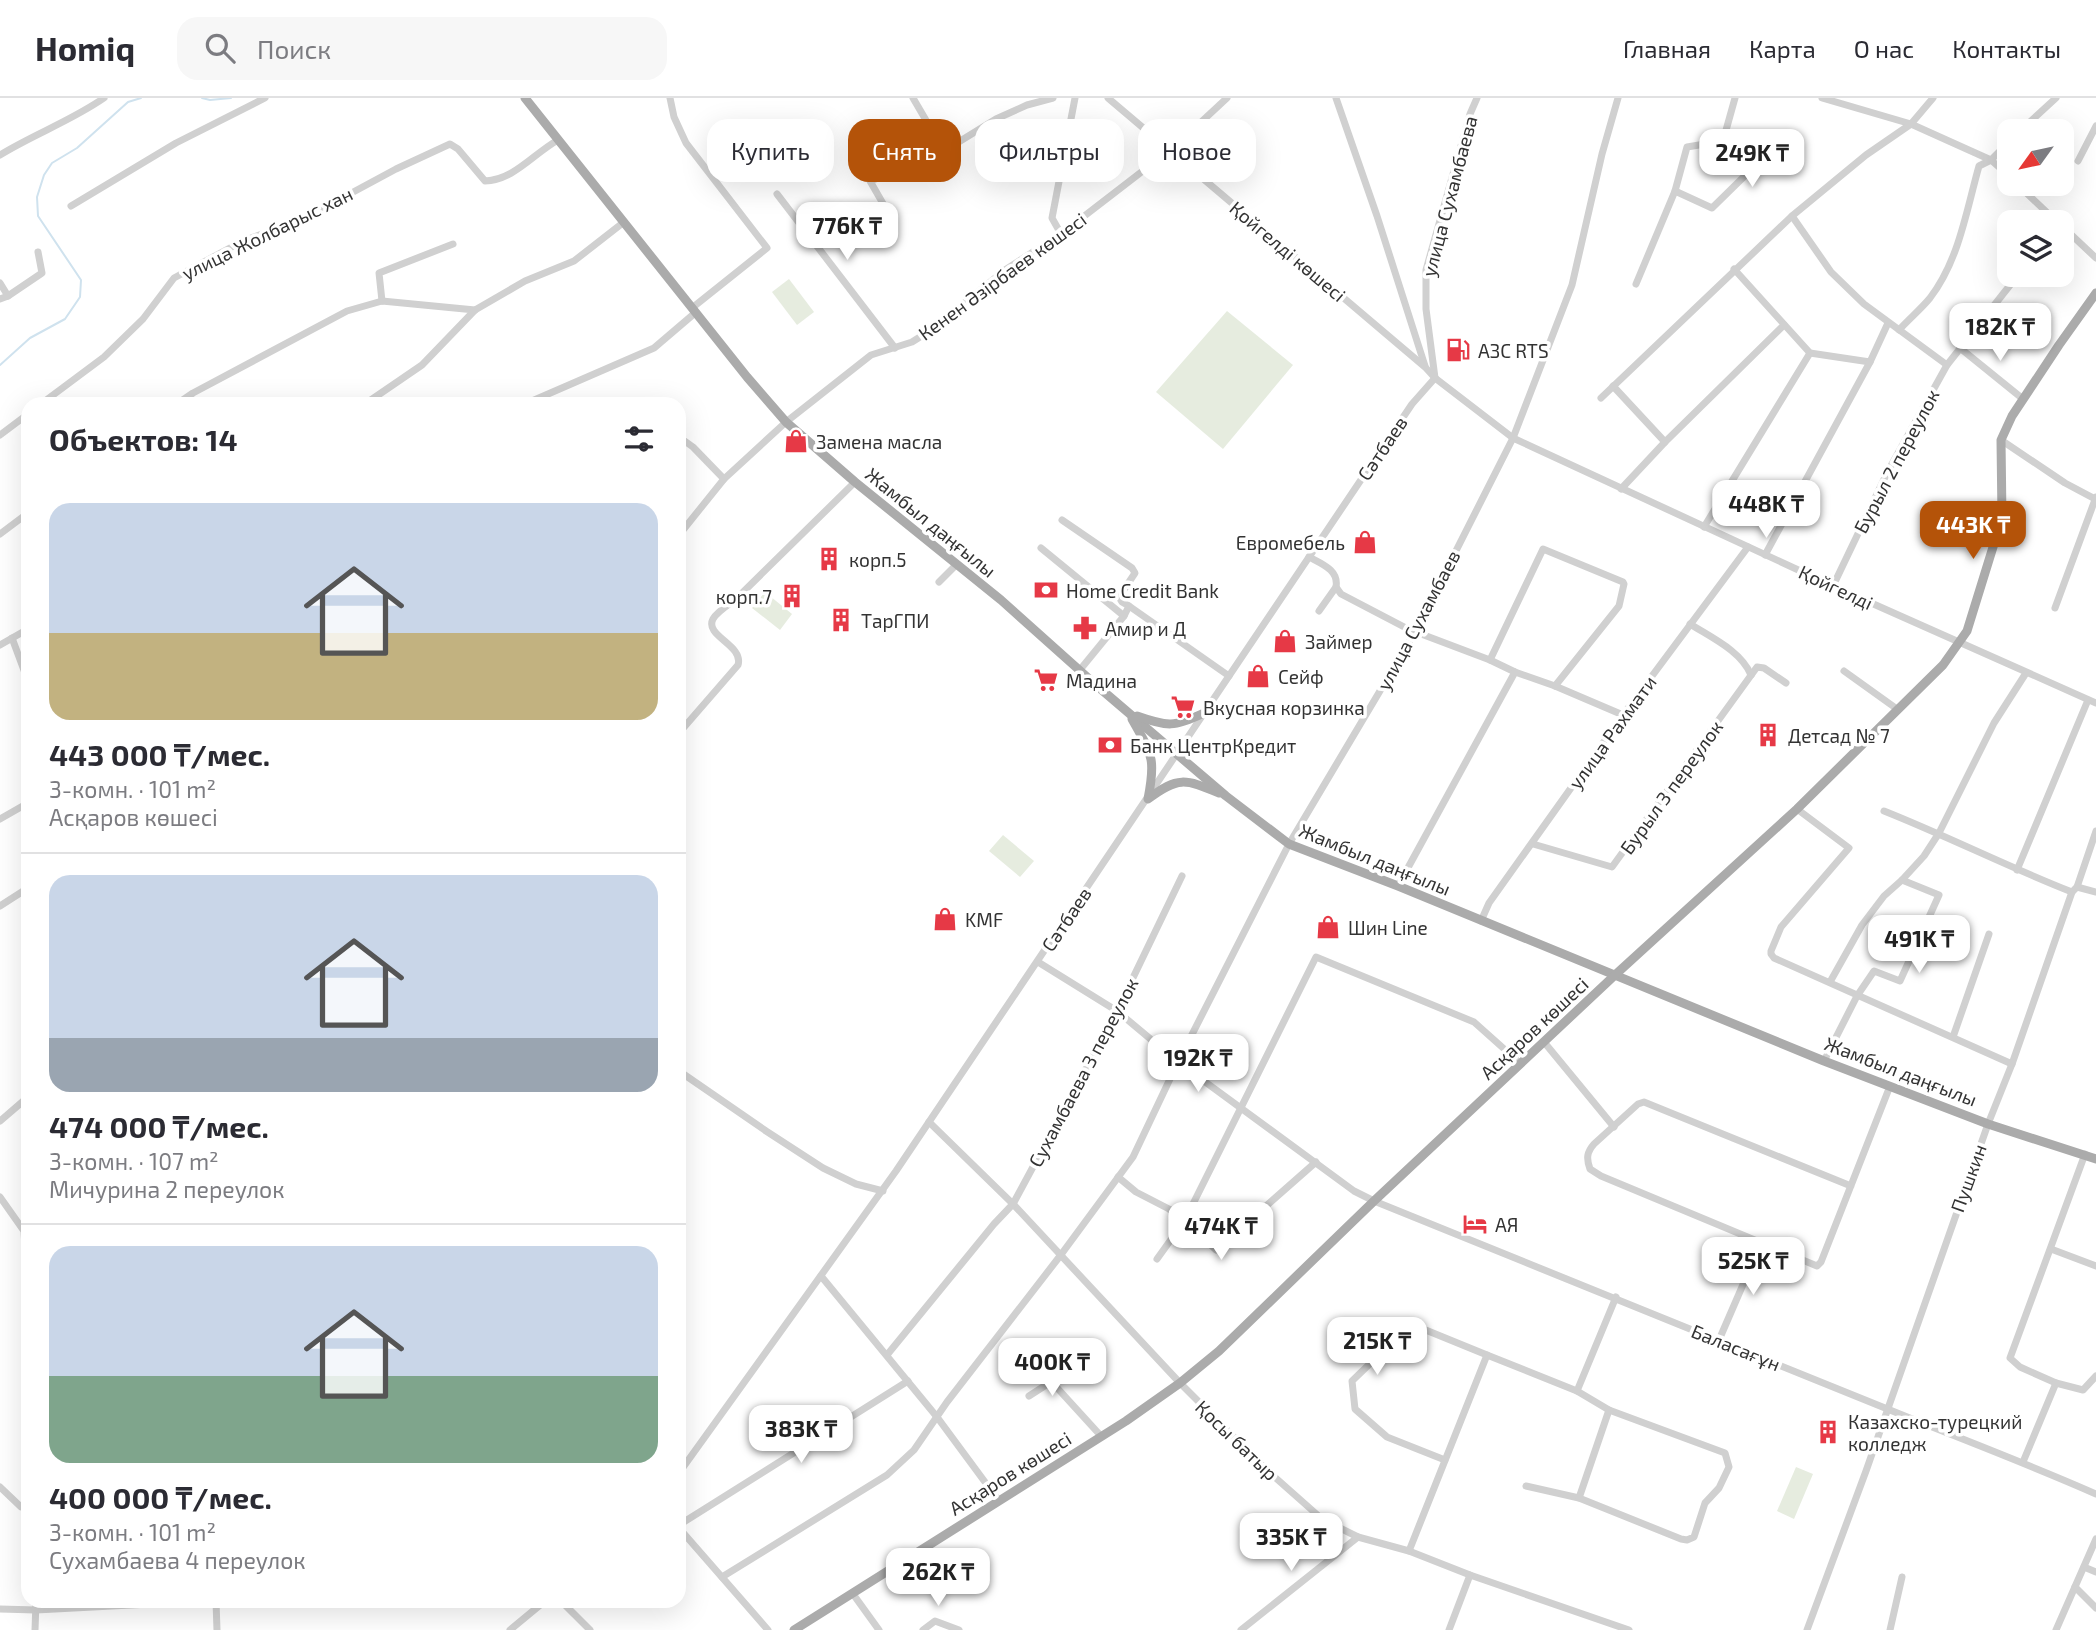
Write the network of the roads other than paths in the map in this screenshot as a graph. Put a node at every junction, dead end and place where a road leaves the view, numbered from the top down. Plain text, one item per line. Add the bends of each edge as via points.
1 (104, 98) edge
2 (265, 98) edge
3 (525, 98) edge
4 (670, 98) edge
5 (914, 98) edge
6 (1052, 98) edge
7 (1075, 98) edge
8 (1108, 98) edge
9 (1227, 98) edge
10 (1336, 98) edge
11 (1477, 98) edge
12 (1618, 98) edge
13 (1735, 98) edge
14 (1822, 98) edge
15 (1933, 98) edge
16 (2056, 98) edge
17 (926, 119) edge
18 (1203, 119) edge
19 (2033, 119) edge
20 (1138, 123) edge
21 (1911, 124) junction
22 (2096, 126) edge
23 (558, 139) junction
24 (961, 141) edge
25 (1723, 141) junction
26 (0, 155) edge
27 (1997, 155) edge
28 (1992, 160) junction
29 (2078, 161) dead end
30 (1997, 165) edge
31 (1138, 175) edge
32 (871, 182) edge
33 (1208, 182) edge
34 (1675, 191) junction
35 (777, 194) dead end
36 (2030, 196) edge
37 (71, 206) dead end
38 (2044, 210) edge
39 (889, 214) dead end
40 (1792, 216) junction
41 (624, 222) junction
42 (1061, 234) junction
43 (2074, 237) edge
44 (453, 244) dead end
45 (38, 252) dead end
46 (2096, 258) edge
47 (1734, 269) junction
48 (0, 284) edge
49 (1636, 284) dead end
50 (2008, 287) edge
51 (2096, 293) edge
52 (4, 297) edge
53 (382, 301) junction
54 (475, 310) junction
55 (694, 310) junction
56 (1888, 323) junction
57 (1784, 325) junction
58 (1899, 330) junction
59 (895, 348) junction
60 (1960, 348) junction
61 (1810, 353) junction
62 (1870, 362) junction
63 (1947, 365) junction
64 (1425, 367) junction
65 (1435, 378) junction
66 (1613, 386) junction
67 (50, 397) edge
68 (187, 397) edge
69 (375, 397) edge
70 (541, 397) edge
71 (1601, 398) dead end
72 (2023, 399) junction
73 (21, 419) edge
74 (786, 422) junction
75 (0, 435) edge
76 (1513, 438) junction
77 (2001, 440) junction
78 (686, 442) edge
79 (1665, 442) junction
80 (724, 480) junction
81 (855, 482) junction
82 (1622, 489) junction
83 (2095, 498) edge
84 (21, 518) edge
85 (1062, 520) dead end
86 (686, 526) edge
87 (1704, 527) junction
88 (0, 534) edge
89 (1748, 547) junction
90 (1041, 548) dead end
91 (1765, 555) junction
92 (1309, 557) junction
93 (956, 565) junction
94 (939, 582) dead end
95 (1833, 586) junction
96 (1336, 587) junction
97 (1129, 606) junction
98 (2055, 608) dead end
99 (1319, 611) dead end
100 (1124, 616) junction
101 (1690, 624) junction
102 (1415, 632) junction
103 (21, 633) edge
104 (12, 638) junction
105 (1959, 643) junction
106 (0, 645) edge
107 (1490, 660) junction
108 (21, 662) edge
109 (1079, 671) junction
110 (1844, 671) dead end
111 (1515, 672) junction
112 (2026, 673) junction
113 (1751, 675) junction
114 (1228, 676) junction
115 (1786, 682) dead end
116 (1555, 686) junction
117 (2088, 700) junction
118 (2096, 704) edge
119 (1898, 709) junction
120 (1204, 712) junction
121 (1129, 713) junction
122 (1623, 715) junction
123 (686, 725) edge
124 (1178, 754) junction
125 (1226, 796) junction
126 (1147, 799) junction
127 (21, 807) edge
128 (1797, 808) junction
129 (1884, 811) dead end
130 (0, 819) edge
131 (2096, 831) edge
132 (1939, 833) junction
133 (1289, 844) junction
134 (1533, 844) junction
135 (2017, 870) junction
136 (1182, 876) dead end
137 (1902, 880) junction
138 (1398, 886) junction
139 (2075, 889) junction
140 (21, 892) edge
141 (2096, 892) edge
142 (0, 906) edge
143 (1481, 921) junction
144 (1989, 934) dead end
145 (1038, 962) junction
146 (1615, 975) junction
147 (1830, 982) junction
148 (1857, 996) junction
149 (1117, 1011) junction
150 (1953, 1037) junction
151 (1544, 1042) junction
152 (1824, 1061) junction
153 (1178, 1062) junction
154 (1521, 1064) junction
155 (2012, 1064) junction
156 (686, 1076) edge
157 (1890, 1086) junction
158 (21, 1103) edge
159 (1241, 1107) junction
160 (0, 1121) edge
161 (929, 1122) junction
162 (1988, 1124) junction
163 (1614, 1127) junction
164 (2085, 1154) junction
165 (2096, 1159) edge
166 (1316, 1162) junction
167 (1118, 1177) junction
168 (1851, 1186) junction
169 (883, 1191) junction
170 (0, 1197) edge
171 (1374, 1201) junction
172 (1013, 1204) junction
173 (1185, 1220) junction
174 (21, 1224) edge
175 (1761, 1242) junction
176 (2052, 1249) junction
177 (1060, 1256) junction
178 (1157, 1259) dead end
179 (2096, 1266) edge
180 (821, 1276) junction
181 (1616, 1297) junction
182 (1719, 1340) junction
183 (887, 1355) junction
184 (1487, 1355) junction
185 (1039, 1368) dead end
186 (1060, 1376) dead end
187 (2096, 1376) edge
188 (908, 1381) junction
189 (1052, 1382) junction
190 (1180, 1383) junction
191 (2056, 1383) junction
192 (1577, 1391) junction
193 (1029, 1396) dead end
194 (1886, 1409) junction
195 (1609, 1410) junction
196 (937, 1417) junction
197 (1101, 1436) junction
198 (692, 1456) junction
199 (686, 1460) edge
200 (1445, 1460) junction
201 (2023, 1462) junction
202 (686, 1464) edge
203 (1526, 1486) dead end
204 (0, 1487) edge
205 (2096, 1494) edge
206 (1579, 1498) junction
207 (999, 1501) junction
208 (21, 1507) edge
209 (686, 1523) edge
210 (686, 1535) edge
211 (1358, 1537) junction
212 (2096, 1539) edge
213 (1409, 1551) junction
214 (2084, 1567) junction
215 (2096, 1572) edge
216 (1470, 1575) junction
217 (722, 1577) junction
218 (1902, 1577) dead end
219 (2075, 1587) junction
220 (853, 1594) junction
221 (21, 1607) edge
222 (36, 1608) edge
223 (216, 1608) edge
224 (537, 1608) edge
225 (568, 1608) edge
226 (2096, 1608) edge
227 (0, 1609) edge
228 (35, 1630) edge
229 (217, 1630) edge
230 (510, 1630) edge
231 (590, 1630) edge
232 (768, 1630) edge
233 (794, 1630) edge
234 (879, 1630) edge
235 (923, 1630) edge
236 (959, 1630) edge
237 (1241, 1630) edge
238 (1449, 1630) edge
239 (1629, 1630) edge
240 (1807, 1630) edge
241 (1890, 1630) edge
242 (2056, 1630) edge

1 - 26 street
2 - 37 street
3 - 23 main road, Жамбыл даңғылы
4 - 55 street via 686,143 768,248
5 - 17 street
6 - 24 street via 996,119
7 - 42 street via 1052,218
8 - 20 street, Қойгелді көшесі
9 - 18 street, Кенен Әзірбаев көшесі
10 - 64 street
11 - 65 street, улица Сухамбаева via 1426,270
12 - 76 street, улица Сухамбаев via 1572,285
13 - 25 street
14 - 21 street
15 - 21 street
16 - 19 street
21 - 28 street
21 - 40 street
22 - 29 street
23 - 41 main road, Жамбыл даңғылы
23 - 67 street, улица Жолбарыс хан via 508,176 485,181 450,145 305,218 243,241 174,278 114,348
25 - 34 street via 1687,147
25 - 34 street via 1763,159 1712,208
27 - 28 street
28 - 30 street
28 - 58 street via 1979,166 1949,269 1929,299
31 - 42 street, Кенен Әзірбаев көшесі
32 - 39 street
33 - 64 street, Қойгелді көшесі
34 - 49 street
35 - 59 street
36 - 38 street
40 - 47 street
40 - 56 street via 1831,272
41 - 54 street via 574,261 525,281
41 - 55 main road, Жамбыл даңғылы
42 - 59 street, Кенен Әзірбаев көшесі via 1005,270 931,330
43 - 46 street
44 - 53 street via 379,272
45 - 52 street via 42,273
47 - 57 street
47 - 66 street
48 - 52 street
50 - 60 street, Бурыл 2 переулок
51 - 72 main road, Асқаров көшесі
53 - 54 street
53 - 68 street via 347,311
54 - 69 street via 422,365
55 - 70 street via 654,348
55 - 74 main road, Жамбыл даңғылы
56 - 58 street
56 - 62 street
57 - 61 street
57 - 79 street
58 - 63 street
59 - 74 street, Кенен Әзірбаев көшесі via 871,355
60 - 63 street, Бурыл 2 переулок
60 - 72 street
61 - 62 street
61 - 87 street
62 - 91 street
63 - 95 street, Бурыл 2 переулок via 1887,473
64 - 65 street, Қойгелді көшесі
65 - 76 street, Қойгелді
65 - 92 street, Сәтбаев via 1412,404
66 - 71 street
66 - 79 street
72 - 77 main road, Асқаров көшесі
73 - 75 street
74 - 80 street, Кенен Әзірбаев көшесі
74 - 81 main road, Жамбыл даңғылы
76 - 82 street, Қойгелді
76 - 102 street, улица Сухамбаев
77 - 83 street via 2065,484
77 - 105 main road, Асқаров көшесі via 2002,518 1967,631
78 - 80 street
79 - 82 street
80 - 86 street, Кенен Әзірбаев көшесі
81 - 93 main road, Жамбыл даңғылы
81 - 123 street via 714,617 712,629 740,659
82 - 87 street, Қойгелді
83 - 98 street
84 - 88 street
85 - 97 street via 1132,568 1135,573 1119,597
87 - 89 street, Қойгелді
89 - 91 street, Қойгелді
89 - 101 street, улица Рахмати
90 - 100 street
91 - 95 street, Қойгелді
92 - 96 street via 1334,573
92 - 114 street, Сәтбаев
93 - 94 street
93 - 109 main road, Жамбыл даңғылы
95 - 105 street, Қойгелді
96 - 99 street
96 - 102 street via 1341,594
97 - 100 street
97 - 114 street
100 - 109 street
101 - 113 street via 1732,651
101 - 122 street, улица Рахмати
102 - 107 street
102 - 133 street, улица Сухамбаев
103 - 104 street
104 - 106 street
104 - 108 street
105 - 112 street, Қойгелді
105 - 119 main road, Асқаров көшесі
107 - 111 street
107 - 116 street via 1543,549 1623,582 1619,606
109 - 121 main road, Жамбыл даңғылы
110 - 119 street
111 - 116 street
111 - 138 street
112 - 117 street, Қойгелді
112 - 132 street via 1994,723
113 - 115 street via 1760,667
113 - 134 street, Бурыл 3 переулок via 1614,866
114 - 120 street, Сәтбаев
116 - 122 street
117 - 118 street, Қойгелді
117 - 135 street
119 - 128 main road, Асқаров көшесі
120 - 121 main road via 1174,725
120 - 124 street, Сәтбаев
121 - 124 main road, Жамбыл даңғылы
121 - 126 main road via 1152,757
122 - 134 street, улица Рахмати
124 - 125 main road, Жамбыл даңғылы
124 - 126 street, Сәтбаев
125 - 126 main road via 1177,782
125 - 133 main road, Жамбыл даңғылы
126 - 145 street, Сәтбаев
127 - 130 street
128 - 146 main road, Асқаров көшесі
128 - 147 street via 1849,848 1781,927 1771,954
129 - 132 street
131 - 139 street, Пушкин
132 - 135 street
132 - 137 street
133 - 138 main road, Жамбыл даңғылы
133 - 153 street, улица Сухамбаев
134 - 143 street, улица Рахмати
135 - 139 street
136 - 149 street, Сухамбаева 3 переулок
137 - 147 street via 1862,925
137 - 148 street via 1939,895 1900,981 1874,971
138 - 143 main road, Жамбыл даңғылы
139 - 141 street
139 - 155 street, Пушкин
140 - 142 street
143 - 146 main road, Жамбыл даңғылы
144 - 150 street
145 - 149 street, Баласағұн
145 - 161 street, Сәтбаев
146 - 151 main road, Асқаров көшесі
146 - 152 main road, Жамбыл даңғылы
147 - 148 street
148 - 150 street
148 - 152 street
149 - 153 street, Баласағұн
149 - 172 street, Сухамбаева 3 переулок
150 - 155 street
151 - 154 main road, Асқаров көшесі
151 - 163 street
152 - 157 main road, Жамбыл даңғылы
153 - 159 street, Баласағұн
153 - 167 street, улица Сухамбаев via 1133,1157
154 - 159 street via 1474,1022 1316,957
154 - 171 main road, Асқаров көшесі
155 - 162 street, Пушкин
156 - 169 street via 823,1168
157 - 162 main road, Жамбыл даңғылы
157 - 168 street
158 - 160 street
159 - 166 street, Баласағұн
159 - 173 street
161 - 169 street, Сәтбаев
161 - 172 street, Қосы батыр
162 - 164 main road, Жамбыл даңғылы
162 - 194 street, Пушкин
163 - 168 street via 1638,1104 1647,1103
163 - 175 street via 1588,1151 1590,1169 1596,1174
164 - 165 main road, Жамбыл даңғылы
164 - 176 street
166 - 171 street, Баласағұн
166 - 173 street via 1216,1250
167 - 173 street
167 - 177 street, улица Сухамбаев
168 - 175 street via 1819,1265
169 - 180 street, Сәтбаев
170 - 174 street
171 - 181 street, Баласағұн
171 - 190 main road, Асқаров көшесі via 1263,1310
172 - 177 street, Қосы батыр
172 - 183 street, Сухамбаева 3 переулок
173 - 178 street
175 - 182 street
176 - 179 street
176 - 191 street via 2010,1358
177 - 190 street, Қосы батыр
177 - 196 street
180 - 183 street
180 - 198 street, Сәтбаев
181 - 182 street, Баласағұн
181 - 192 street
182 - 194 street, Баласағұн
183 - 188 street
184 - 192 street
184 - 200 street
184 - 200 street via 1411,1324 1352,1381 1355,1409 1387,1437
185 - 189 street
186 - 189 street
187 - 191 street via 2083,1391
188 - 196 street
188 - 209 street
189 - 193 street
189 - 197 street
190 - 197 main road, Асқаров көшесі
190 - 211 street, Қосы батыр via 1322,1519
191 - 201 street
192 - 195 street
194 - 201 street, Баласағұн
194 - 240 street, Пушкин
195 - 206 street
195 - 206 street via 1725,1452 1729,1467 1705,1503 1690,1539
196 - 207 street
196 - 217 street via 896,1468
197 - 207 main road, Асқаров көшесі
198 - 199 street
198 - 202 street, Сәтбаев
200 - 213 street
201 - 205 street, Баласағұн
203 - 206 street
204 - 208 street
207 - 220 main road, Асқаров көшесі
210 - 217 street
211 - 213 street, Қосы батыр
211 - 237 street
212 - 214 street
213 - 216 street, Қосы батыр
214 - 215 street
214 - 219 street
216 - 238 street
216 - 239 street, Қосы батыр
217 - 232 street
218 - 241 street
219 - 226 street
219 - 242 street
220 - 233 main road, Асқаров көшесі
220 - 234 street
221 - 227 street
222 - 228 street
223 - 229 street
224 - 230 street
225 - 231 street
235 - 236 street via 935,1621

